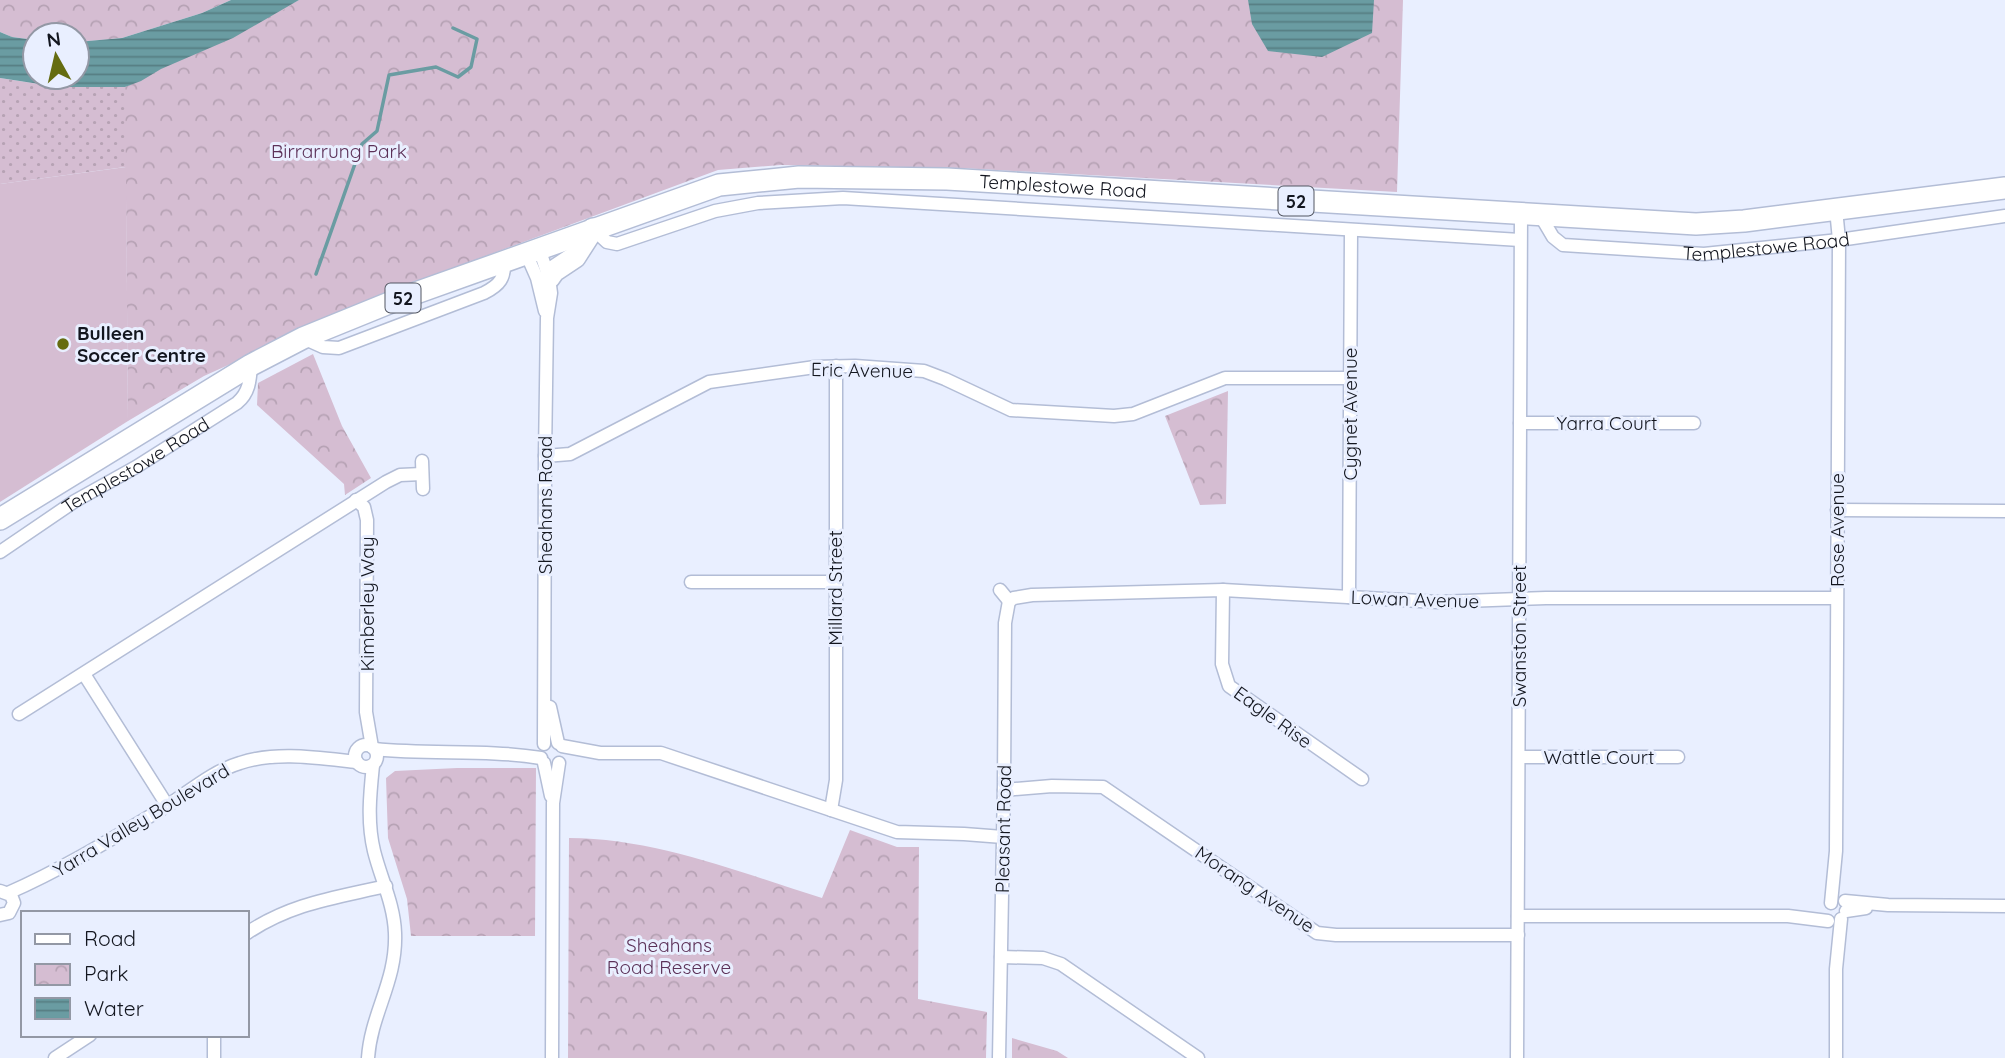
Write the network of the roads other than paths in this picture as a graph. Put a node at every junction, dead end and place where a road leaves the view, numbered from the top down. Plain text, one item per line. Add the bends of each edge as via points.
1 (2005, 188) edge
2 (1836, 209) junction
3 (1530, 214) junction
4 (2005, 216) edge
5 (593, 229) junction
6 (1351, 230) junction
7 (1520, 240) junction
8 (1839, 240) junction
9 (533, 250) junction
10 (550, 278) junction
11 (547, 318) junction
12 (251, 365) junction
13 (836, 366) junction
14 (1350, 378) junction
15 (1520, 423) junction
16 (1694, 423) dead end
17 (545, 456) junction
18 (423, 489) dead end
19 (35, 499) junction
20 (356, 500) junction
21 (1837, 510) junction
22 (2005, 511) edge
23 (0, 519) edge
24 (0, 527) edge
25 (0, 552) edge
26 (691, 582) dead end
27 (835, 582) junction
28 (1000, 590) dead end
29 (1223, 590) junction
30 (1349, 597) junction
31 (1836, 598) junction
32 (1519, 600) junction
33 (1009, 601) junction
34 (84, 674) junction
35 (546, 693) junction
36 (19, 714) dead end
37 (543, 753) junction
38 (561, 753) junction
39 (366, 756) junction
40 (1519, 757) junction
41 (1678, 757) dead end
42 (1362, 779) dead end
43 (1004, 785) junction
44 (553, 803) junction
45 (167, 805) junction
46 (831, 810) junction
47 (1004, 834) junction
48 (386, 887) junction
49 (4, 894) edge
50 (2005, 906) edge
51 (1837, 911) junction
52 (0, 915) edge
53 (1518, 916) junction
54 (248, 932) edge
55 (1518, 935) junction
56 (1001, 957) junction
57 (87, 1037) edge
58 (214, 1037) edge
59 (56, 1058) edge
60 (214, 1058) edge
61 (368, 1058) edge
62 (552, 1058) edge
63 (999, 1058) edge
64 (1198, 1058) edge
65 (1517, 1058) edge
66 (1836, 1058) edge

1 - 2 main road, Templestowe Road / 52
2 - 3 main road, Templestowe Road / 52 via 1716,224
2 - 8 street, Rose Avenue
3 - 5 main road, Templestowe Road / 52 via 947,179 826,176 719,185
3 - 7 street, Swanston Street
3 - 8 street, Templestowe Road via 1563,245 1703,254
4 - 8 street, Templestowe Road
5 - 6 street, Templestowe Road via 617,244 715,211 843,198
5 - 9 main road, Templestowe Road / 52
5 - 10 main road via 575,257
6 - 7 street, Templestowe Road
6 - 14 street, Cygnet Avenue
7 - 15 street, Swanston Street
8 - 21 street, Rose Avenue
9 - 10 street, Sheahans Road
9 - 11 street, Sheahans Road
9 - 12 main road, Templestowe Road / 52 via 303,338
10 - 11 street, Sheahans Road
11 - 17 street, Sheahans Road
12 - 19 main road, Templestowe Road / 52
12 - 25 street, Templestowe Road via 249,385 237,403
13 - 14 street, Eric Avenue via 924,371 1019,412 1114,416 1133,414 1225,378
13 - 17 street, Eric Avenue via 709,382 570,454
13 - 27 street, Millard Street
14 - 30 street, Cygnet Avenue
15 - 16 street, Yarra Court
15 - 32 street, Swanston Street
17 - 35 street, Sheahans Road
18 - 20 street via 422,468 394,477
19 - 23 main road, Templestowe Road / 52
19 - 24 main road, Templestowe Road / 52
20 - 34 street
20 - 39 street, Kimberley Way via 364,507 367,520
21 - 22 street
21 - 31 street, Rose Avenue
26 - 27 street
27 - 46 street, Millard Street via 836,780
28 - 33 street
29 - 30 street, Lowan Avenue
29 - 33 street, Lowan Avenue via 1032,595
29 - 42 street, Eagle Rise via 1222,664 1229,686
30 - 32 street, Lowan Avenue
31 - 32 street, Lowan Avenue
31 - 51 street, Rose Avenue
32 - 40 street, Swanston Street
33 - 43 street, Pleasant Road via 1004,623
34 - 36 street
34 - 45 street
35 - 37 street, Sheahans Road
35 - 38 street, Sheahans Road
37 - 38 street via 552,765
37 - 38 street via 551,741
37 - 39 street
37 - 44 street, Sheahans Road
38 - 44 street, Sheahans Road
38 - 46 street via 661,753
39 - 45 street, Yarra Valley Boulevard via 240,763
39 - 48 street via 374,849
40 - 41 street, Wattle Court
40 - 53 street, Swanston Street
43 - 47 street, Pleasant Road
43 - 55 street, Morang Avenue via 1095,786 1111,791 1317,933
44 - 62 street, Sheahans Road
45 - 49 street, Yarra Valley Boulevard via 45,877
46 - 47 street via 897,832
47 - 56 street, Pleasant Road
48 - 54 street via 298,906
48 - 61 street via 395,932 394,963
49 - 52 street, Yarra Valley Boulevard via 9,913
50 - 51 street via 1888,905
51 - 53 street via 1788,916
51 - 66 street, Rose Avenue
53 - 55 street, Swanston Street
55 - 65 street, Swanston Street
56 - 63 street, Pleasant Road
56 - 64 street via 1043,958 1061,964
57 - 59 street
58 - 60 street

